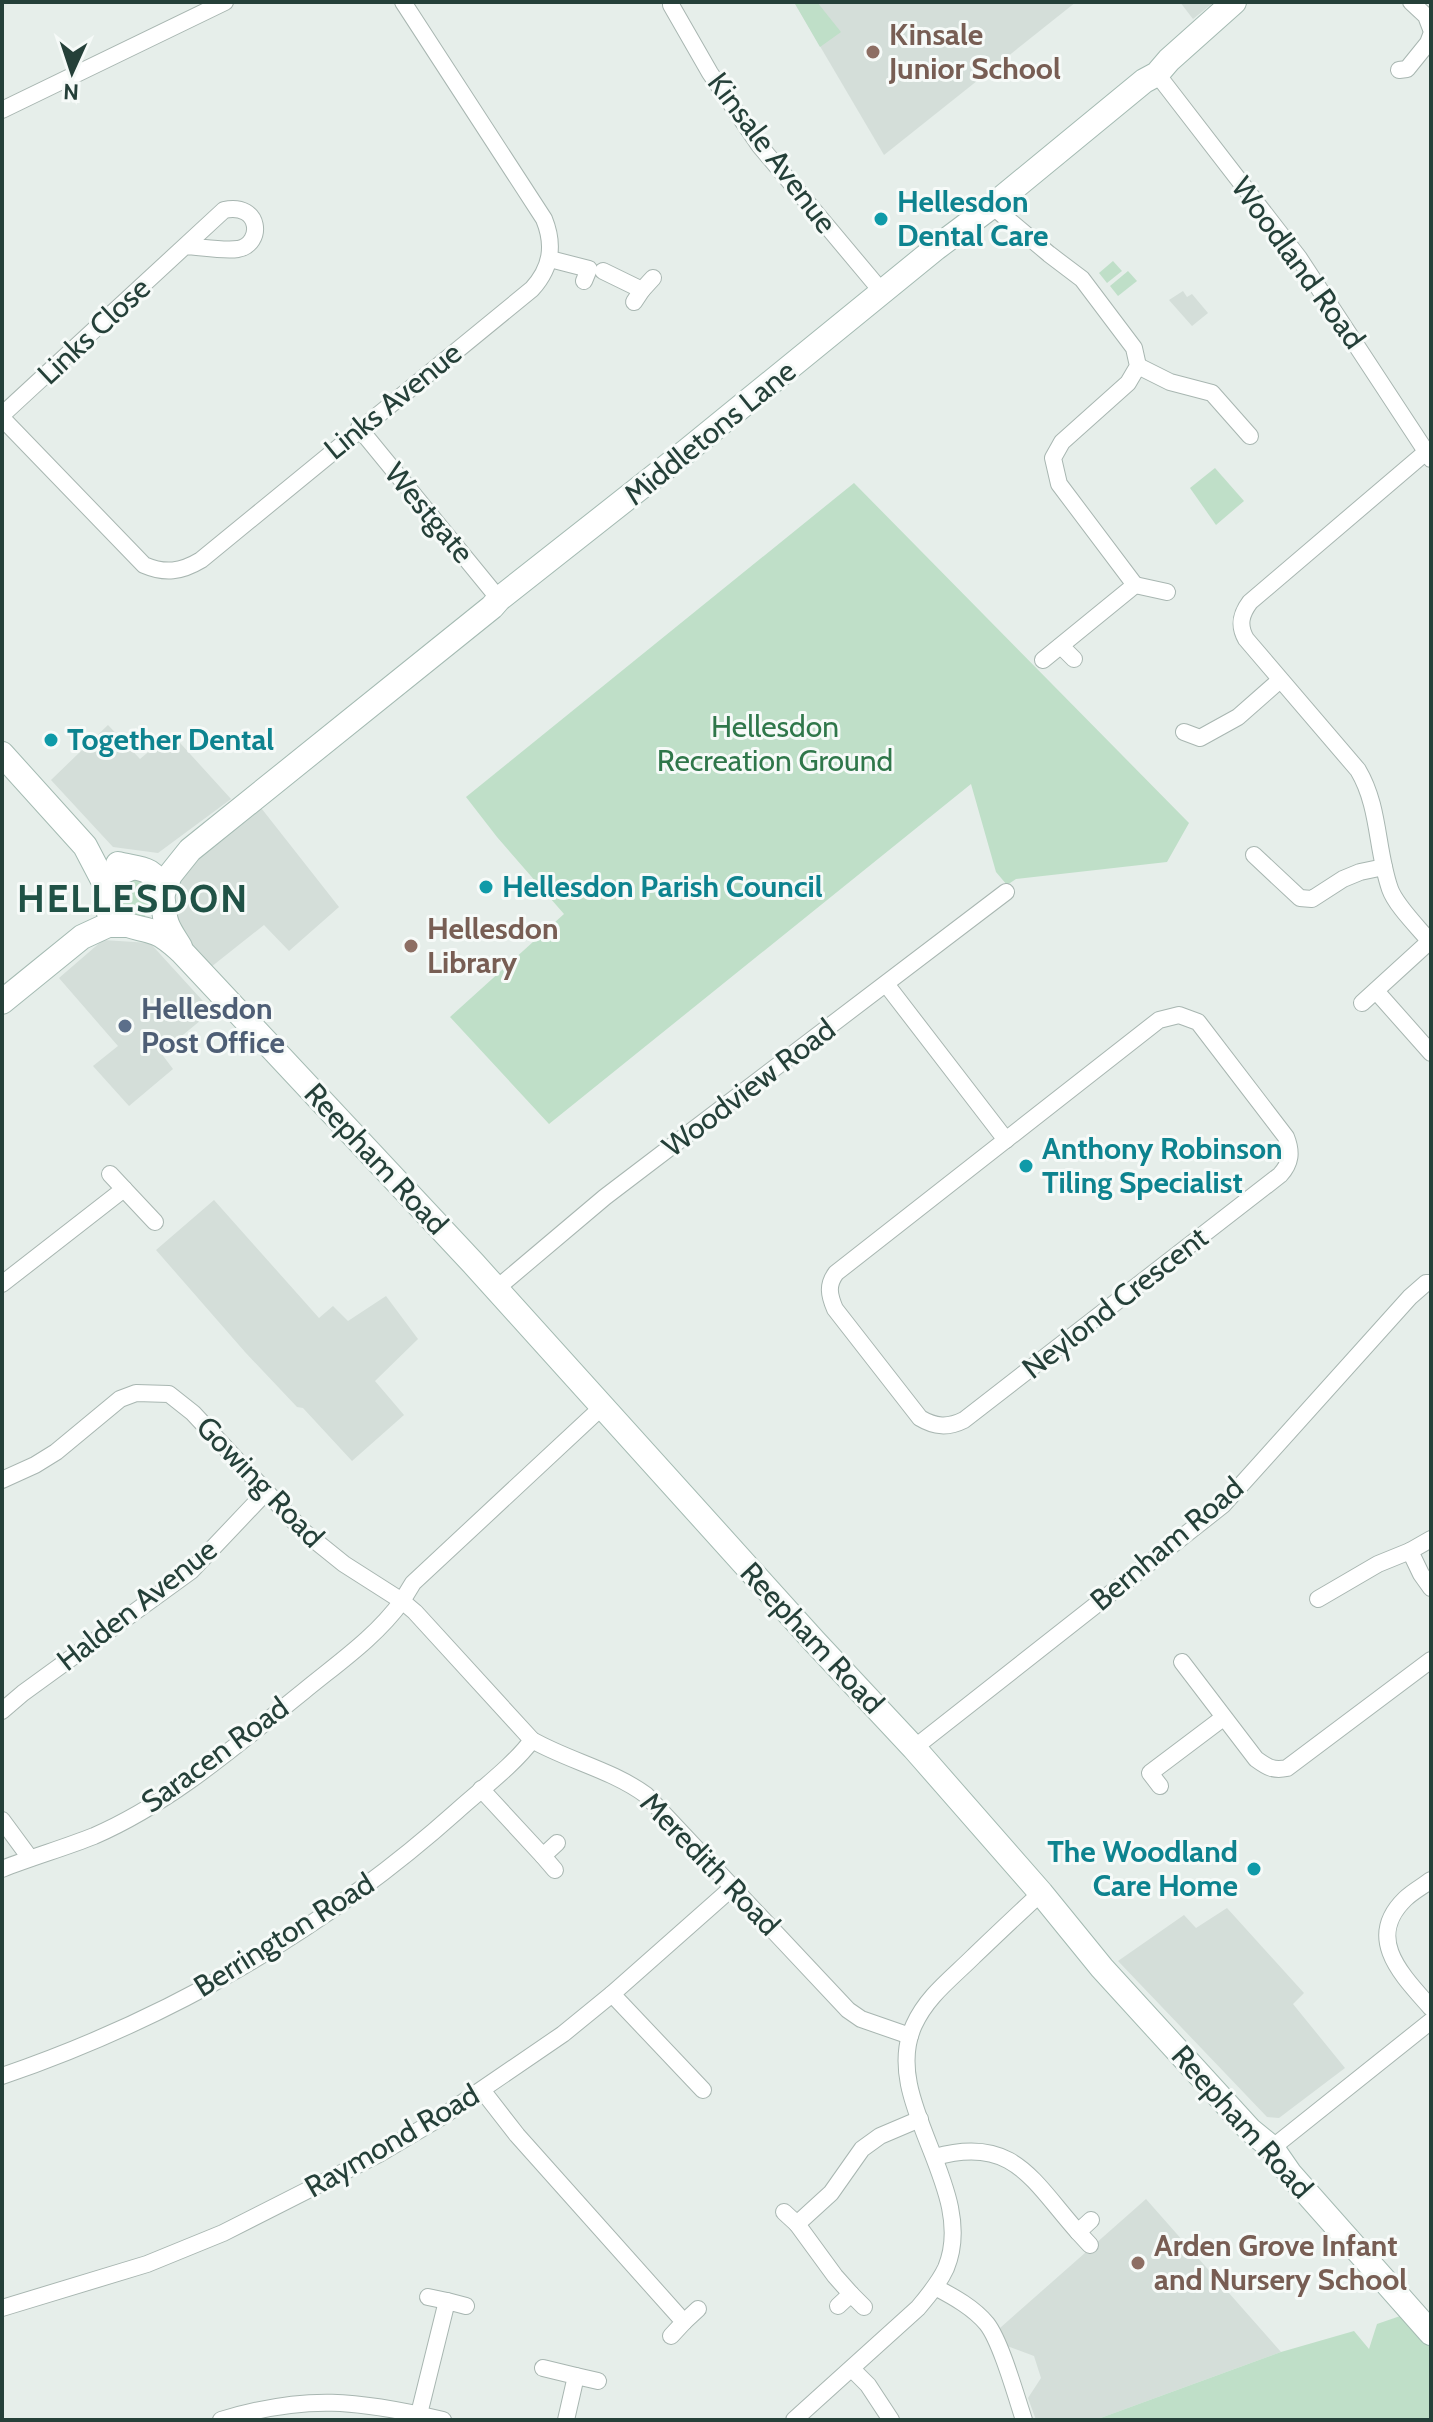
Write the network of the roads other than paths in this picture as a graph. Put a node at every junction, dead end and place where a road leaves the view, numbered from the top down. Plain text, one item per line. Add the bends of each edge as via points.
1 (225, 2) edge
2 (403, 2) edge
3 (1411, 2) edge
4 (671, 5) dead end
5 (1234, 5) edge
6 (1431, 32) edge
7 (1399, 70) dead end
8 (1157, 74) junction
9 (2, 110) edge
10 (992, 206) junction
11 (185, 246) dead end
12 (550, 259) junction
13 (643, 290) dead end
14 (883, 293) junction
15 (1138, 366) junction
16 (2, 416) edge
17 (359, 428) junction
18 (1250, 436) dead end
19 (1429, 455) edge
20 (1135, 585) junction
21 (1167, 592) dead end
22 (499, 599) junction
23 (1061, 646) junction
24 (1074, 659) dead end
25 (1043, 660) dead end
26 (1280, 680) junction
27 (1195, 739) dead end
28 (2, 754) edge
29 (85, 846) junction
30 (190, 850) junction
31 (1254, 855) dead end
32 (1384, 867) junction
33 (137, 869) junction
34 (1006, 892) dead end
35 (106, 893) junction
36 (163, 897) junction
37 (131, 925) junction
38 (82, 937) junction
39 (1430, 942) edge
40 (182, 952) junction
41 (886, 984) junction
42 (1376, 991) junction
43 (2, 1002) edge
44 (1362, 1003) dead end
45 (1431, 1053) edge
46 (1006, 1140) junction
47 (110, 1174) dead end
48 (124, 1189) junction
49 (155, 1222) dead end
50 (1431, 1283) edge
51 (2, 1284) edge
52 (496, 1289) junction
53 (602, 1407) junction
54 (2, 1480) edge
55 (265, 1493) junction
56 (1431, 1539) edge
57 (1410, 1551) junction
58 (1431, 1588) edge
59 (1318, 1599) dead end
60 (402, 1601) junction
61 (1431, 1660) edge
62 (1182, 1662) dead end
63 (2, 1711) edge
64 (1223, 1718) junction
65 (532, 1740) junction
66 (914, 1748) junction
67 (1160, 1786) dead end
68 (481, 1789) junction
69 (2, 1820) edge
70 (557, 1843) dead end
71 (543, 1856) junction
72 (30, 1858) junction
73 (2, 1869) edge
74 (555, 1870) dead end
75 (1431, 1880) edge
76 (733, 1887) junction
77 (1041, 1893) junction
78 (612, 1994) junction
79 (1431, 2008) edge
80 (1431, 2021) edge
81 (910, 2036) junction
82 (2, 2076) edge
83 (482, 2090) junction
84 (703, 2090) dead end
85 (920, 2119) junction
86 (1272, 2148) junction
87 (935, 2157) junction
88 (784, 2212) dead end
89 (797, 2224) junction
90 (1086, 2232) dead end
91 (935, 2287) junction
92 (851, 2294) junction
93 (428, 2297) dead end
94 (447, 2301) junction
95 (466, 2306) dead end
96 (838, 2306) dead end
97 (864, 2307) dead end
98 (2, 2308) edge
99 (698, 2309) dead end
100 (684, 2322) junction
101 (1431, 2333) edge
102 (671, 2336) dead end
103 (543, 2368) dead end
104 (852, 2369) junction
105 (576, 2376) junction
106 (598, 2381) dead end
107 (419, 2414) junction
108 (221, 2420) edge
109 (443, 2420) edge
110 (566, 2420) edge
111 (794, 2420) edge
112 (891, 2420) edge
113 (1023, 2420) edge

1 - 9 street
2 - 12 street via 544,219
3 - 6 street via 1426,16
4 - 14 street, Kinsale Avenue via 759,145
5 - 8 street, Middletons Lane
6 - 7 street via 1407,69
8 - 10 street, Middletons Lane
8 - 19 street, Woodland Road via 1299,258
10 - 14 street, Middletons Lane
10 - 15 street via 1082,279 1134,348
11 - 16 street, Links Close
12 - 13 street via 596,269
12 - 17 street, Links Avenue via 532,289
14 - 22 street, Middletons Lane
15 - 18 street via 1170,382 1212,393
15 - 20 street via 1128,383 1062,442 1053,458 1059,484
16 - 17 street, Links Avenue via 144,565 157,571 186,569 201,560
17 - 22 street, Westgate
19 - 26 street via 1243,611 1241,631
20 - 21 street
20 - 23 street
22 - 30 street, Middletons Lane
23 - 24 street
23 - 25 street
26 - 27 street via 1238,717
26 - 32 street via 1368,786
28 - 29 street, Reepham Road
29 - 33 street, Reepham Road via 109,861
29 - 35 street, Reepham Road
30 - 33 street, Middletons Lane
30 - 36 street, Middletons Lane via 170,875
31 - 32 street via 1300,898 1312,899 1343,879
32 - 39 street via 1390,892
33 - 35 street via 119,872
33 - 36 street, Reepham Road via 152,874
34 - 41 street, Woodview Road
35 - 37 street, Reepham Road via 108,910
35 - 38 street
36 - 37 street via 155,917
36 - 40 street, Reepham Road via 168,926
37 - 38 street via 108,925
37 - 40 street, Reepham Road via 158,933
38 - 43 street
39 - 42 street
40 - 52 street, Reepham Road
41 - 46 street
41 - 52 street, Woodview Road via 605,1197
42 - 44 street
42 - 45 street
46 - 46 street, Neylond Crescent via 1159,1020 1179,1015 1198,1022 1286,1137 1290,1156 1280,1175 964,1420 952,1426 928,1423 835,1309 831,1279
47 - 48 street
48 - 49 street
48 - 51 street
50 - 66 street, Bernham Road via 1410,1297 1223,1505
52 - 53 street, Reepham Road
53 - 60 street via 413,1583
53 - 66 street, Reepham Road
54 - 55 street, Gowing Road via 56,1452 120,1399 152,1392 169,1394 193,1413
55 - 60 street, Gowing Road via 334,1556
55 - 63 street, Halden Avenue via 191,1571
56 - 57 street
57 - 58 street
57 - 59 street
60 - 65 street, Meredith Road
60 - 72 street, Saracen Road via 384,1624 319,1679 168,1796 95,1835
61 - 64 street via 1287,1768 1268,1768 1256,1759
62 - 64 street
64 - 67 street via 1150,1773
65 - 68 street, Berrington Road
65 - 76 street, Meredith Road via 630,1783
66 - 77 street, Reepham Road
68 - 71 street
68 - 82 street, Berrington Road via 395,1864 259,1957 106,2037
69 - 72 street
70 - 71 street
71 - 74 street
72 - 73 street, Saracen Road
75 - 79 street via 1404,1900 1387,1924 1389,1954
76 - 78 street, Raymond Road
76 - 81 street, Meredith Road via 848,2010
77 - 81 street via 938,1989
77 - 86 street, Reepham Road via 1153,2025
78 - 83 street, Raymond Road
78 - 84 street
80 - 86 street
81 - 85 street via 909,2083
83 - 98 street, Raymond Road via 379,2154 223,2233 147,2264
83 - 100 street via 577,2203 589,2202 614,2231 614,2244
85 - 87 street
85 - 89 street via 862,2149 831,2193
86 - 101 street, Reepham Road
87 - 90 street via 975,2149 1003,2156 1021,2167
87 - 91 street via 952,2224 949,2257
88 - 89 street
89 - 92 street
91 - 104 street
91 - 113 street via 987,2324
92 - 96 street
92 - 97 street
93 - 94 street
94 - 95 street
94 - 107 street
99 - 100 street
100 - 102 street
103 - 105 street
104 - 111 street
104 - 112 street
105 - 106 street
105 - 110 street
107 - 108 street via 331,2401 290,2404
107 - 109 street

